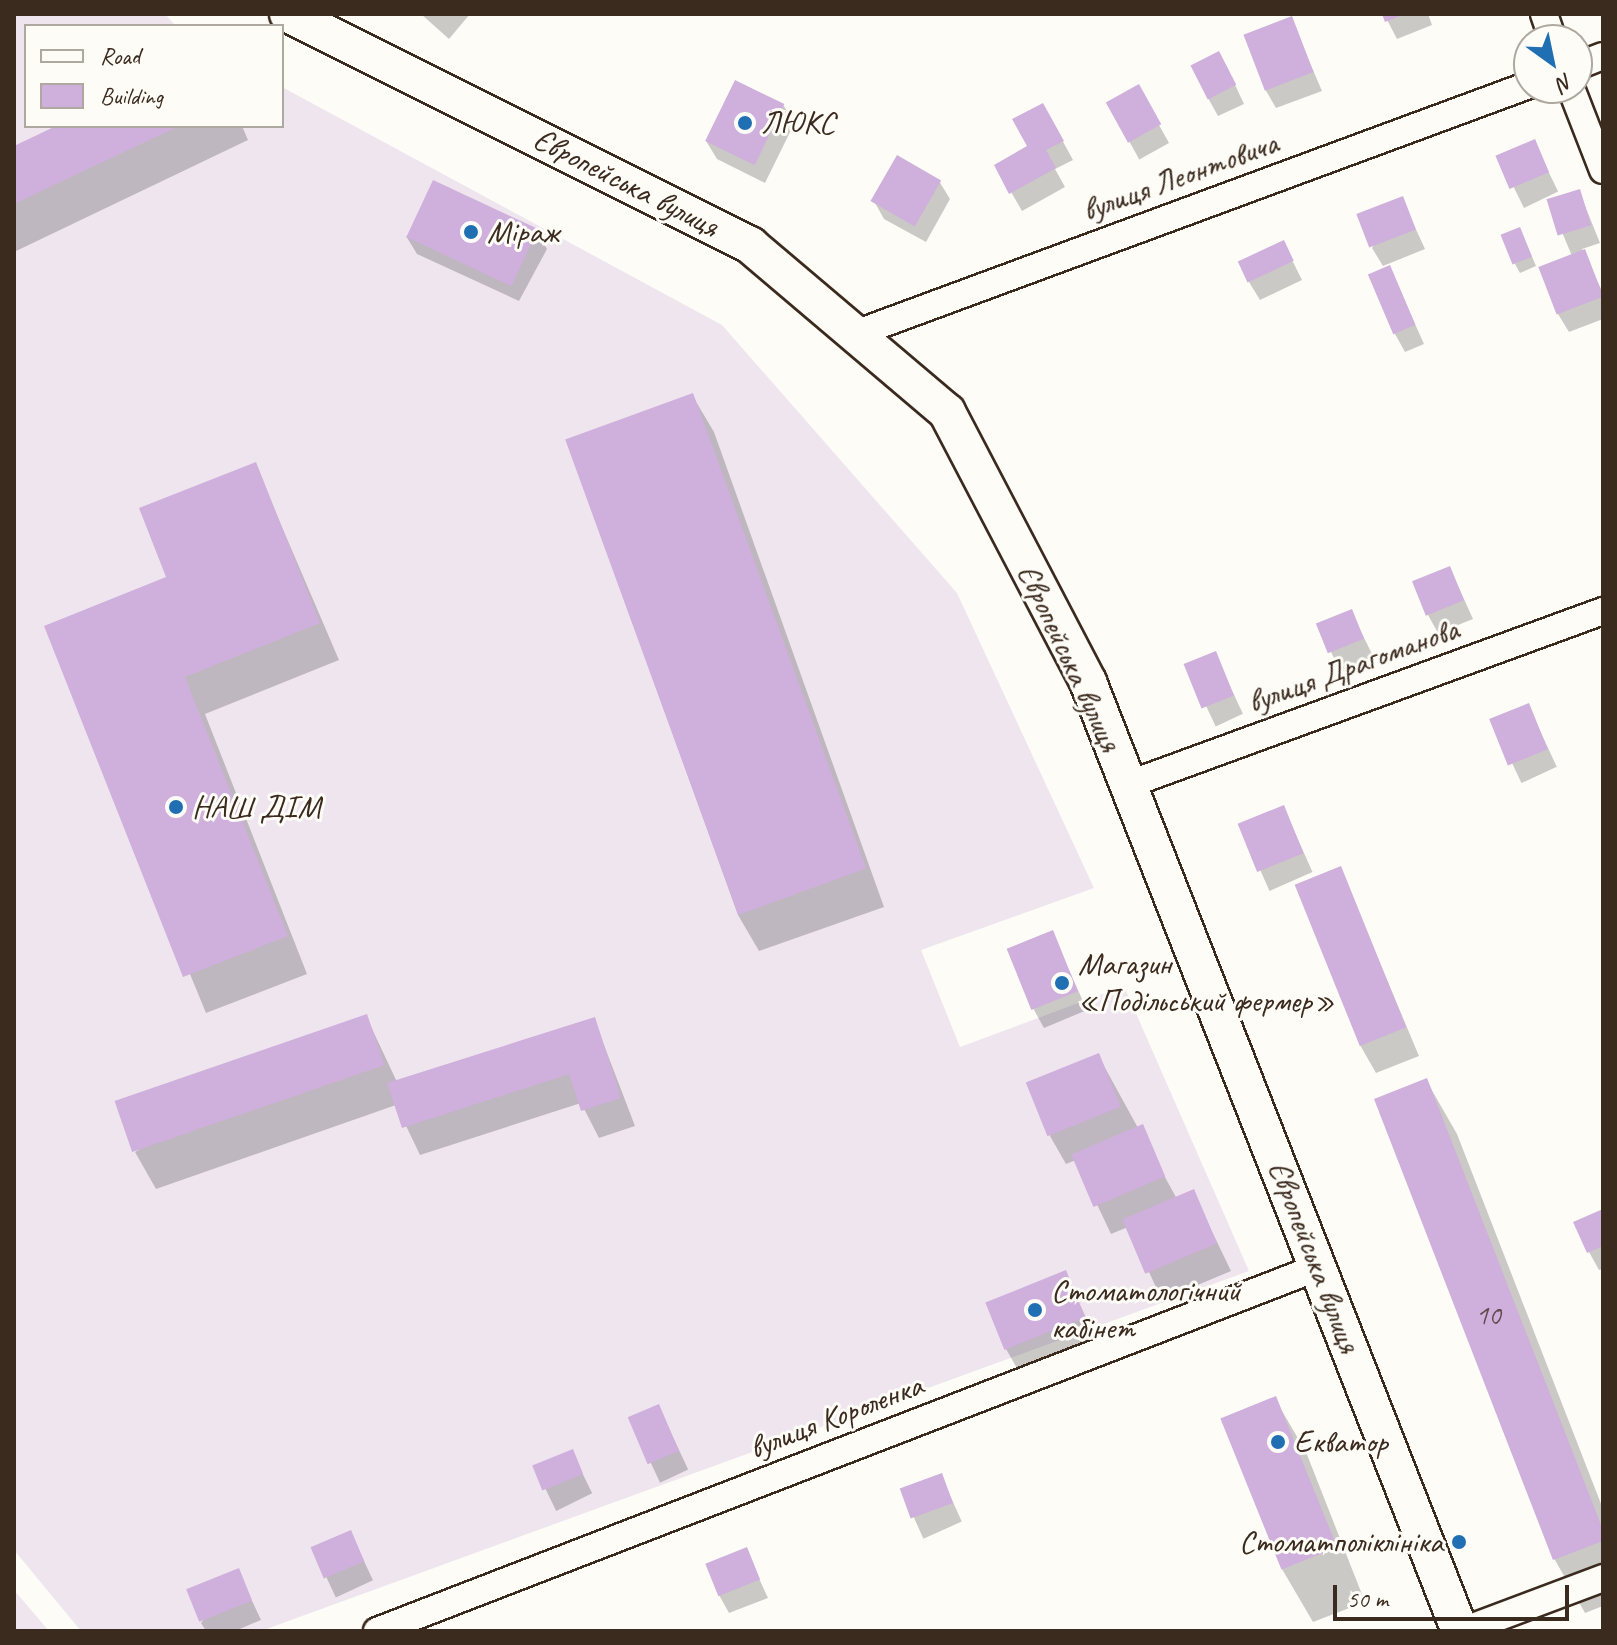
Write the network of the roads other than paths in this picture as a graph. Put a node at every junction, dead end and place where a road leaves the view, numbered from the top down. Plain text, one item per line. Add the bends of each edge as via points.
1 (288, 14) edge
2 (1513, 91) edge
3 (1577, 104) edge
4 (1603, 170) edge
5 (855, 334) junction
6 (1603, 611) edge
7 (1127, 785) junction
8 (1319, 1267) junction
9 (1603, 1578) edge
10 (377, 1631) edge
11 (1461, 1631) edge

1 - 5 main road, Європейська вулиця via 750,245
2 - 5 street, вулиця Леонтовича
3 - 4 street
5 - 7 main road, Європейська вулиця via 947,412 1088,682
6 - 7 street, вулиця Драгоманова
7 - 8 main road, Європейська вулиця
8 - 10 street, вулиця Короленка
8 - 11 main road, Європейська вулиця
9 - 11 street

